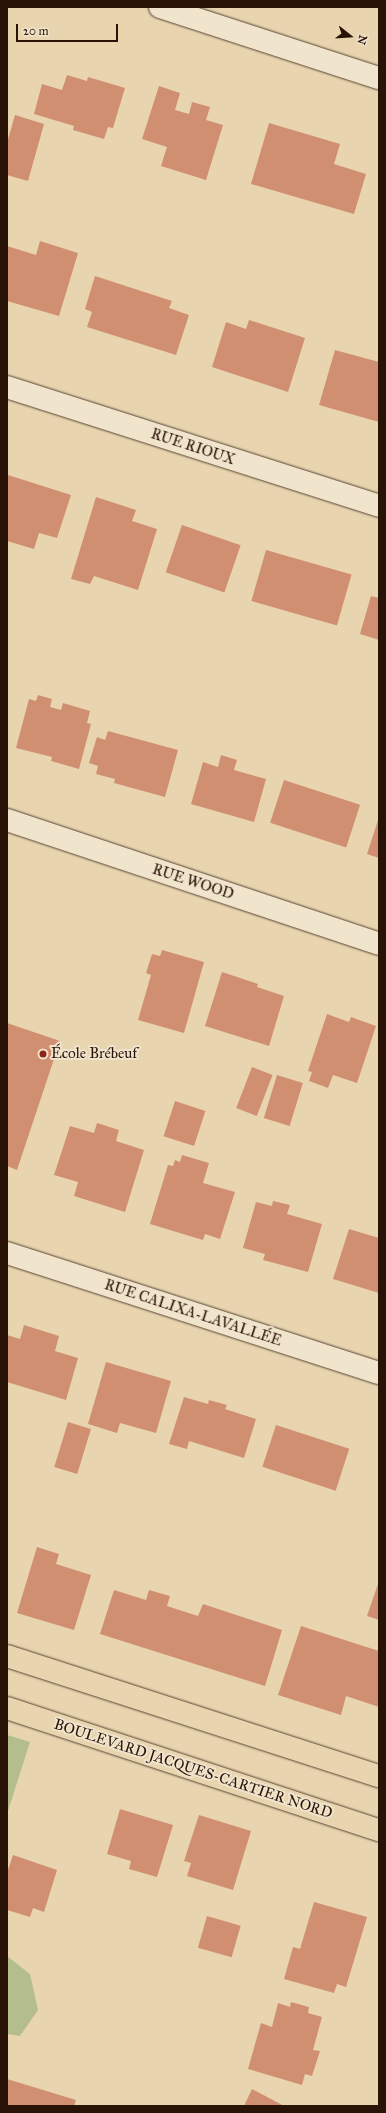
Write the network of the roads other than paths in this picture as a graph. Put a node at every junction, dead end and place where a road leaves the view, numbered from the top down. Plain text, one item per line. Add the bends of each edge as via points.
1 (160, 7) edge
2 (379, 78) edge
3 (7, 387) edge
4 (379, 506) edge
5 (7, 820) edge
6 (379, 944) edge
7 (7, 1253) edge
8 (379, 1373) edge
9 (7, 1656) edge
10 (7, 1708) edge
11 (379, 1776) edge
12 (379, 1830) edge

1 - 2 street
3 - 4 street, RUE RIOUX
5 - 6 street, RUE WOOD
7 - 8 street, RUE CALIXA-LAVALLÉE
9 - 11 main road
10 - 12 main road, BOULEVARD JACQUES-CARTIER NORD

